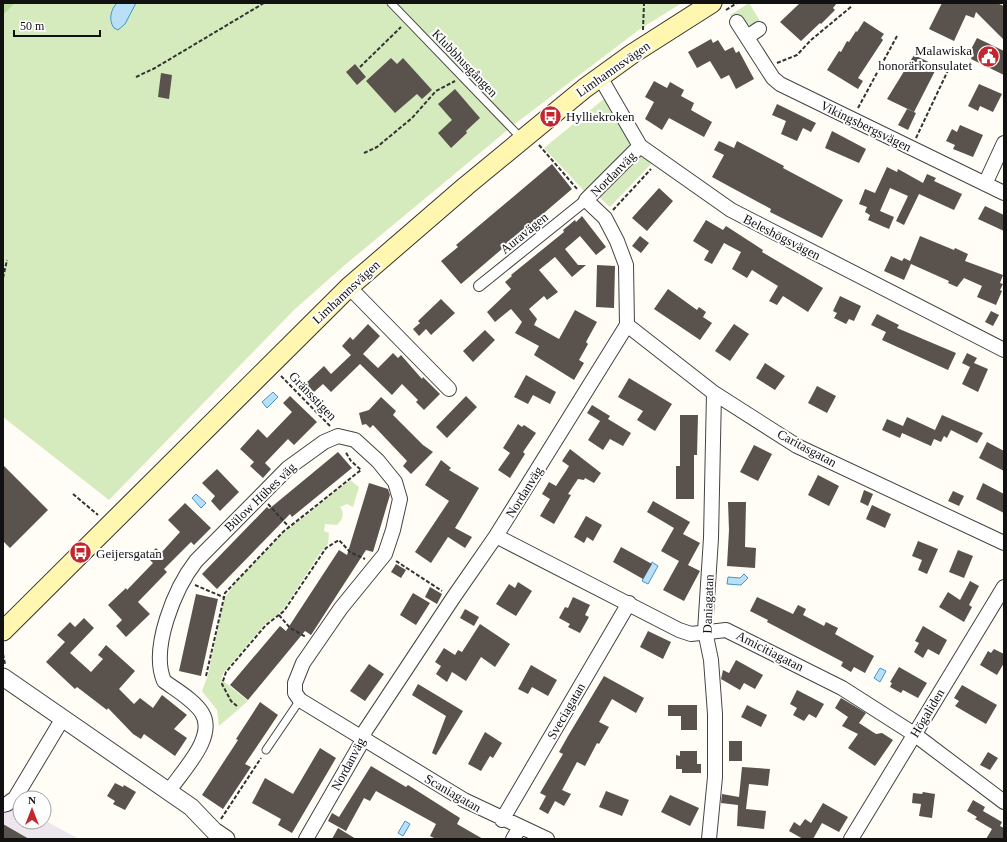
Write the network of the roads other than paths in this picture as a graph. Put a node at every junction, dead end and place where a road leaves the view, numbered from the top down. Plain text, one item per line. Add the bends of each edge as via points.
1 (391, 3) edge
2 (712, 3) edge
3 (737, 22) dead end
4 (759, 29) dead end
5 (747, 38) junction
6 (600, 77) junction
7 (528, 140) junction
8 (1004, 143) edge
9 (640, 146) junction
10 (985, 184) junction
11 (1004, 193) edge
12 (583, 196) junction
13 (479, 286) dead end
14 (349, 287) junction
15 (627, 325) junction
16 (1004, 350) edge
17 (449, 389) dead end
18 (714, 393) junction
19 (496, 536) junction
20 (1004, 543) edge
21 (1004, 587) edge
22 (629, 603) junction
23 (7, 626) edge
24 (705, 631) junction
25 (4, 676) edge
26 (300, 700) junction
27 (63, 718) junction
28 (914, 734) junction
29 (363, 740) junction
30 (266, 750) road end
31 (169, 791) junction
32 (1004, 802) edge
33 (3, 804) edge
34 (502, 820) junction
35 (520, 827) junction
36 (226, 839) edge
37 (306, 839) edge
38 (513, 839) edge
39 (547, 839) edge
40 (709, 839) edge
41 (851, 839) edge

1 - 7 lane, Klubbhusgången
2 - 6 main road, Limhamnsvägen
3 - 5 street, Vikingsbergsvägen
4 - 5 street
5 - 10 street, Vikingsbergsvägen via 780,84
6 - 7 main road, Limhamnsvägen
6 - 9 street, Beleshögsvägen
7 - 14 main road, Limhamnsvägen
8 - 10 street
9 - 12 street, Nordanväg
9 - 16 street, Beleshögsvägen via 731,210
10 - 11 street, Vikingsbergsvägen
12 - 13 street, Auravägen
12 - 15 street, Nordanväg via 605,218 626,265
14 - 17 street
14 - 23 main road, Limhamnsvägen
15 - 18 street, Caritasgatan
15 - 19 street, Nordanväg
18 - 20 street, Caritasgatan via 797,446
18 - 24 street, Daniagatan via 711,538
19 - 22 street, Amicitiagatan
19 - 29 street, Nordanväg via 365,731
21 - 28 street, Högaliden
22 - 24 street, Amicitiagatan via 679,630 691,634
22 - 34 street, Sveciagatan
24 - 28 street, Amicitiagatan via 726,630 739,635 842,688
24 - 40 street, Daniagatan via 711,660 715,714 715,777
25 - 27 street
26 - 29 street
26 - 30 lane
26 - 31 street, Bülow Hübes väg via 296,693 298,673 346,602 385,554 399,509 399,489 396,482 355,440 338,436 324,442 288,468 196,561 176,592 166,623 161,656 162,675 164,681 202,712 207,727 203,744
27 - 31 street
27 - 33 street via 14,798
28 - 32 street, Amicitiagatan
28 - 41 street, Högaliden
29 - 34 street, Scaniagatan
29 - 37 street, Nordanväg
31 - 36 street via 191,806 214,831
34 - 35 street, Scaniagatan
35 - 38 street
35 - 39 street, Scaniagatan

